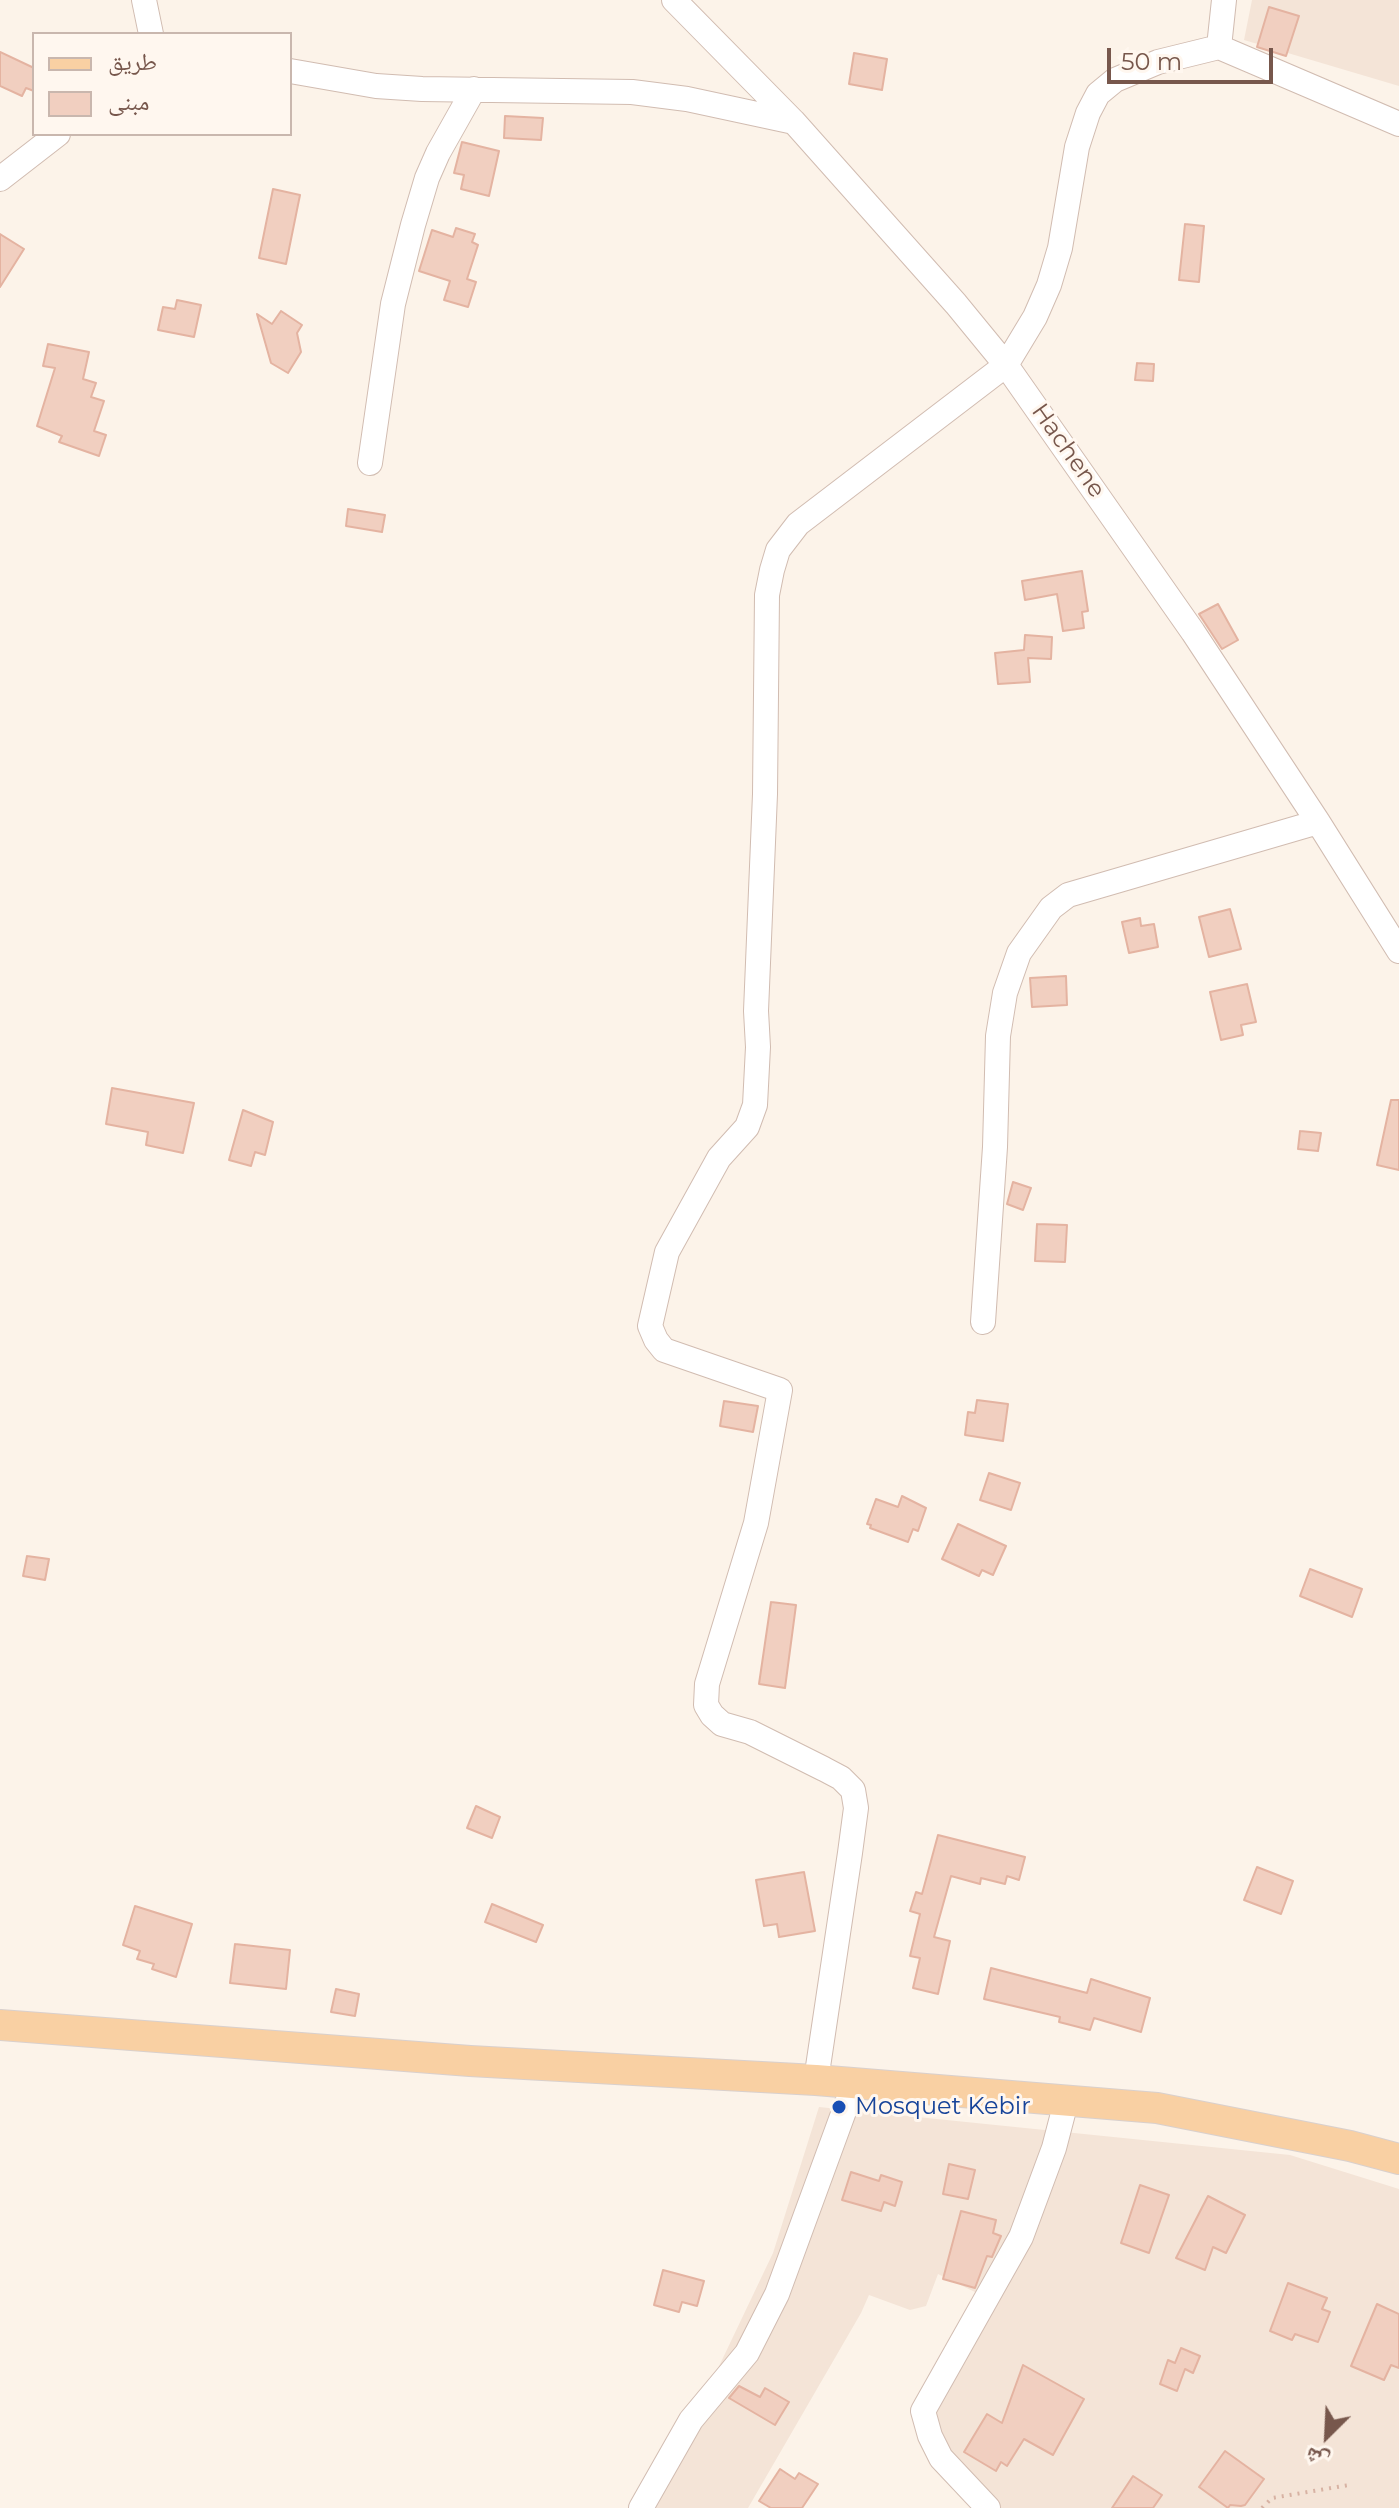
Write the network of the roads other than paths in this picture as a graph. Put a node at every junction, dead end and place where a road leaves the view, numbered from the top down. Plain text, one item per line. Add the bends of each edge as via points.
1 (144, 0) edge
2 (674, 0) edge
3 (1224, 0) edge
4 (151, 32) edge
5 (1219, 47) junction
6 (292, 71) edge
7 (474, 89) junction
8 (794, 122) junction
9 (1399, 124) edge
10 (55, 136) edge
11 (0, 179) edge
12 (1006, 365) junction
13 (370, 463) dead end
14 (1318, 822) junction
15 (1399, 951) edge
16 (983, 1322) dead end
17 (0, 2025) edge
18 (816, 2080) junction
19 (854, 2084) junction
20 (1066, 2102) junction
21 (1399, 2159) edge
22 (641, 2508) edge
23 (988, 2508) edge

1 - 4 street
2 - 8 street, Hachene
3 - 5 street
5 - 9 street
5 - 12 street via 1158,62 1115,80 1098,94 1077,147 1049,285
6 - 7 street via 376,86
7 - 8 street via 632,92
7 - 13 street via 438,153 413,225 393,304
8 - 12 street, Hachene
10 - 11 street
12 - 14 street, Hachene
12 - 18 street via 798,524 778,550 767,595 755,1105 747,1127 719,1158 667,1252 651,1314 650,1326 664,1350 780,1390 756,1523 707,1684 706,1705 722,1724 824,1769 853,1790 856,1808
14 - 15 street, Hachene
14 - 16 street via 1068,895 1051,908 1019,953 998,1036
17 - 18 main road via 470,2061
18 - 19 main road
19 - 20 main road
19 - 22 street via 765,2318 747,2353 691,2420
20 - 21 main road via 1157,2108
20 - 23 street via 1021,2237 923,2411 941,2458

